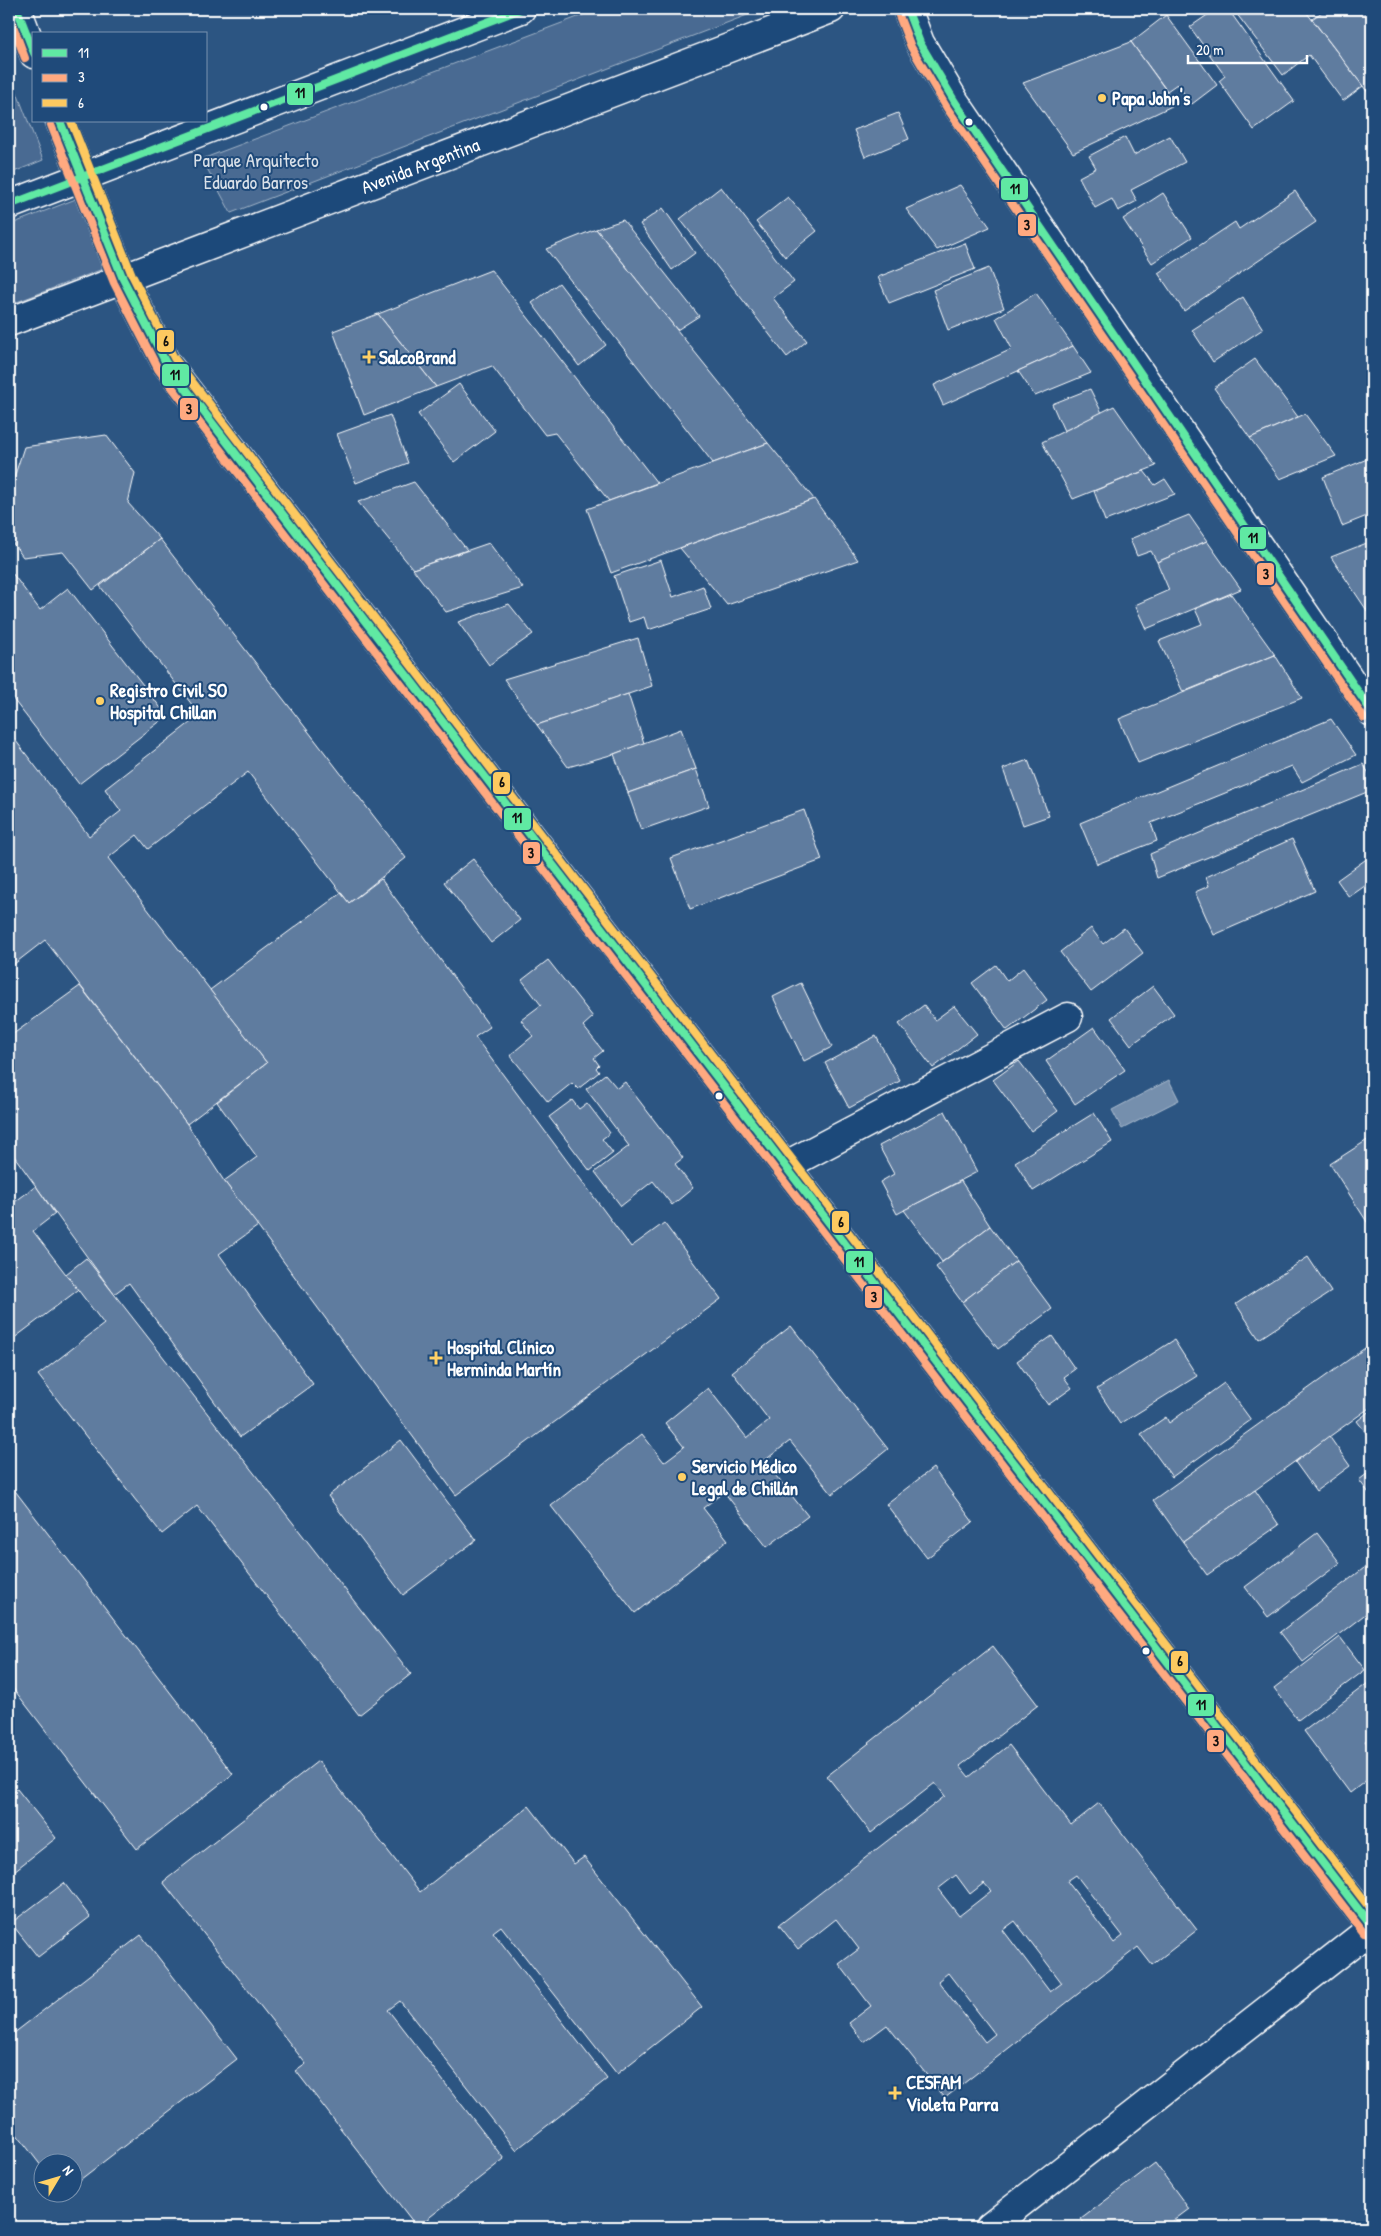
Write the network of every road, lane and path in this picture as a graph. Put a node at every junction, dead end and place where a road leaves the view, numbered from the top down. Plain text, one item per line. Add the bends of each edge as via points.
1 (17, 9) edge
2 (522, 9) edge
3 (831, 9) edge
4 (907, 9) edge
5 (32, 49) edge
6 (60, 122) edge
7 (80, 177) junction
8 (9, 205) edge
9 (123, 279) junction
10 (9, 322) edge
11 (1372, 712) edge
12 (1068, 1017) dead end
13 (785, 1166) junction
14 (1372, 1928) edge
15 (990, 2227) edge

1 - 5 main road
2 - 7 main road
3 - 9 main road, Avenida Argentina
4 - 11 main road via 920,43 955,102
6 - 7 main road
7 - 8 main road
7 - 9 main road
9 - 10 main road, Avenida Argentina
9 - 13 main road via 166,362
12 - 13 main road
13 - 14 main road
14 - 15 main road

